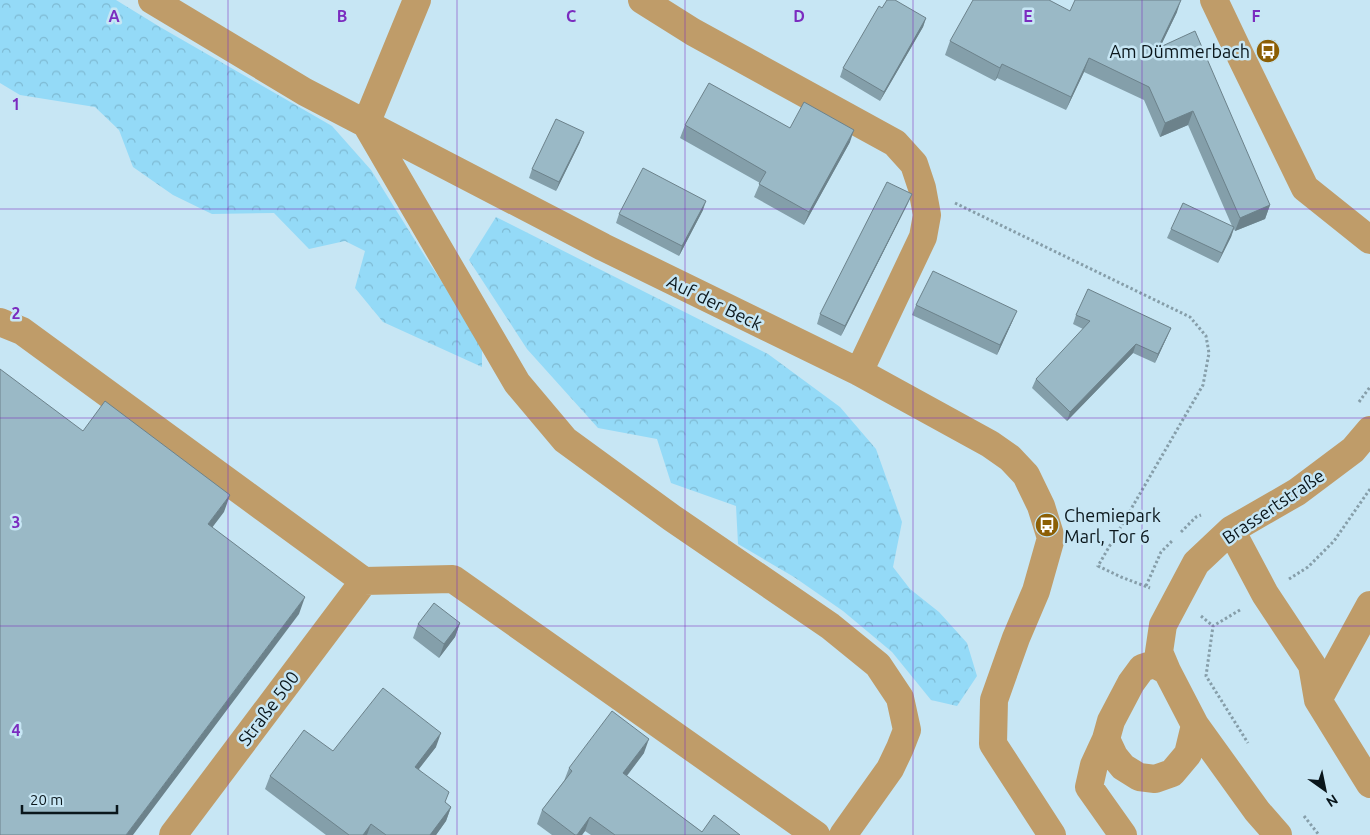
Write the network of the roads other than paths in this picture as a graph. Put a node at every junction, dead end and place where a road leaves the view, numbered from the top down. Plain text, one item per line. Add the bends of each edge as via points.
1 (152, 0) edge
2 (417, 0) edge
3 (642, 0) edge
4 (1214, 0) edge
5 (366, 124) junction
6 (1370, 240) edge
7 (0, 322) edge
8 (859, 372) junction
9 (1370, 430) edge
10 (1231, 530) junction
11 (364, 581) junction
12 (1370, 605) edge
13 (1163, 625) junction
14 (1167, 671) junction
15 (1131, 683) junction
16 (1318, 700) junction
17 (1195, 725) junction
18 (1106, 739) junction
19 (1370, 784) edge
20 (173, 835) edge
21 (816, 835) edge
22 (843, 835) edge
23 (1052, 835) edge
24 (1124, 835) edge
25 (1278, 835) edge

1 - 5 street, Auf der Beck via 305,92
2 - 5 street
3 - 8 street via 693,32 895,143 914,164 928,215 923,237
4 - 6 street via 1305,188
5 - 8 street, Auf der Beck via 603,247
5 - 22 street via 517,383 566,440 672,518 830,626 878,665 900,698 907,730 890,769
7 - 11 street via 22,332
8 - 23 street, Auf der Beck via 1010,458 1026,475 1041,506 1050,538 1036,591 994,700 993,744
9 - 10 street, Brassertstraße via 1353,450 1298,492
10 - 13 street, Brassertstraße via 1196,563
10 - 16 street via 1265,594 1312,665
11 - 20 street, Straße 500
11 - 21 street via 453,579
12 - 16 street
13 - 14 street, Brassertstraße via 1159,652
13 - 15 street
14 - 15 street via 1154,664 1142,668
14 - 17 street
15 - 18 street via 1111,721
16 - 19 street
17 - 18 street via 1188,754 1172,773 1155,779 1139,777 1123,767
17 - 25 street
18 - 24 street via 1094,765 1089,787

